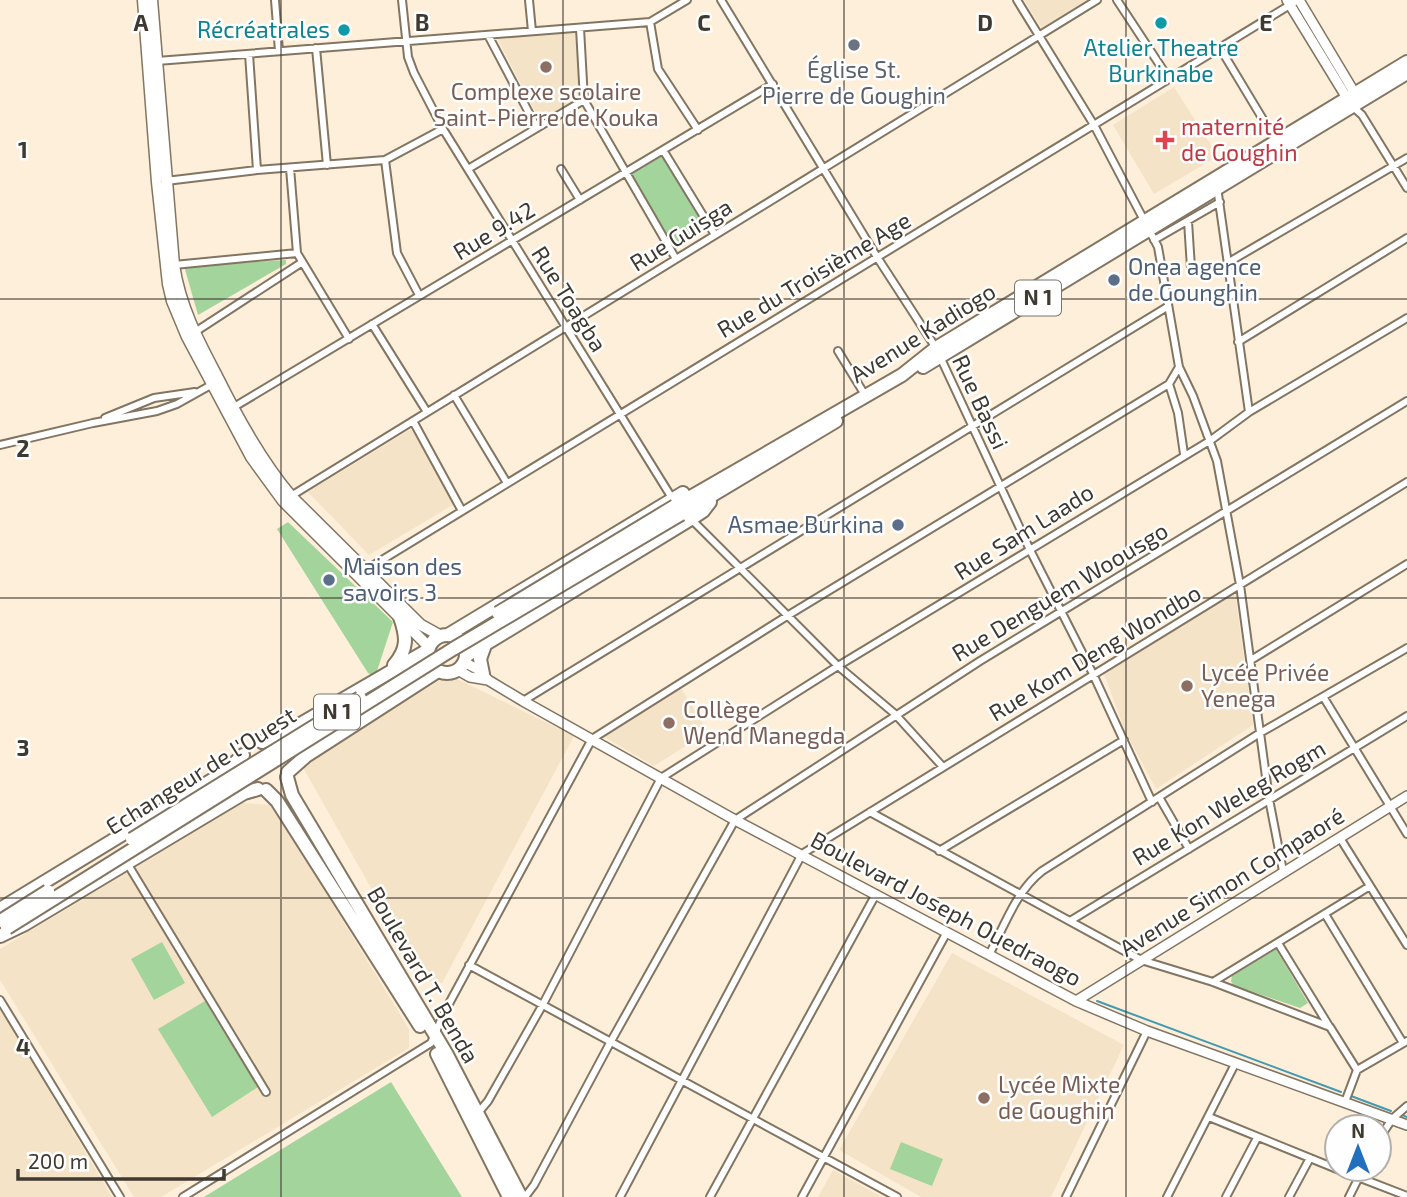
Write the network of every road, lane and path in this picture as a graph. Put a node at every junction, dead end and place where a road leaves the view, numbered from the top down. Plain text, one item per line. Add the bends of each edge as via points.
1 (143, 0) edge
2 (152, 0) edge
3 (275, 0) edge
4 (402, 0) edge
5 (529, 0) edge
6 (687, 0) edge
7 (721, 0) edge
8 (1017, 0) edge
9 (1097, 0) edge
10 (1117, 0) edge
11 (1293, 1) edge
12 (650, 22) junction
13 (580, 28) junction
14 (532, 32) junction
15 (488, 35) junction
16 (1039, 36) junction
17 (405, 41) junction
18 (316, 48) junction
19 (1220, 48) junction
20 (279, 51) junction
21 (249, 54) junction
22 (152, 61) junction
23 (1407, 62) edge
24 (1407, 73) edge
25 (1169, 79) junction
26 (773, 84) junction
27 (584, 100) junction
28 (1355, 102) junction
29 (1094, 125) junction
30 (537, 128) junction
31 (443, 129) junction
32 (698, 130) junction
33 (1276, 141) junction
34 (663, 150) junction
35 (1407, 158) edge
36 (385, 160) junction
37 (327, 165) junction
38 (1393, 166) junction
39 (825, 167) junction
40 (290, 168) junction
41 (468, 169) junction
42 (561, 169) dead end
43 (257, 170) junction
44 (625, 173) junction
45 (166, 181) junction
46 (1407, 188) edge
47 (1217, 190) junction
48 (580, 200) junction
49 (1188, 220) junction
50 (1149, 230) junction
51 (715, 235) junction
52 (1407, 238) edge
53 (512, 241) junction
54 (297, 253) junction
55 (877, 257) junction
56 (676, 259) junction
57 (1229, 262) junction
58 (301, 263) junction
59 (174, 265) junction
60 (1191, 268) dead end
61 (419, 295) junction
62 (1167, 307) junction
63 (1407, 318) edge
64 (372, 324) junction
65 (566, 327) junction
66 (195, 332) junction
67 (349, 339) junction
68 (1238, 342) junction
69 (838, 351) dead end
70 (938, 353) junction
71 (1179, 367) junction
72 (1169, 384) junction
73 (211, 385) junction
74 (200, 391) junction
75 (865, 395) junction
76 (454, 396) junction
77 (1407, 401) edge
78 (234, 407) junction
79 (427, 412) junction
80 (1249, 412) junction
81 (620, 414) junction
82 (413, 421) junction
83 (93, 423) junction
84 (972, 426) junction
85 (1211, 440) junction
86 (0, 445) edge
87 (1184, 454) junction
88 (1407, 482) edge
89 (507, 483) junction
90 (1000, 486) junction
91 (711, 491) junction
92 (287, 499) junction
93 (680, 510) junction
94 (462, 511) junction
95 (1226, 513) junction
96 (1030, 550) junction
97 (1407, 565) edge
98 (739, 568) junction
99 (361, 572) junction
100 (1240, 585) junction
101 (1060, 611) junction
102 (787, 616) junction
103 (400, 617) junction
104 (445, 636) junction
105 (485, 645) junction
106 (429, 648) junction
107 (1407, 648) edge
108 (1251, 660) junction
109 (463, 663) junction
110 (838, 666) junction
111 (438, 671) junction
112 (387, 674) junction
113 (1093, 674) junction
114 (485, 677) junction
115 (1324, 698) junction
116 (523, 701) junction
117 (895, 714) junction
118 (1407, 716) edge
119 (1260, 733) junction
120 (592, 739) junction
121 (1124, 740) junction
122 (262, 742) junction
123 (1355, 748) junction
124 (243, 754) junction
125 (943, 767) junction
126 (287, 774) junction
127 (661, 778) junction
128 (262, 790) junction
129 (1407, 796) edge
130 (1159, 797) junction
131 (1269, 799) junction
132 (1152, 802) junction
133 (1389, 807) junction
134 (870, 812) junction
135 (735, 820) junction
136 (1407, 834) edge
137 (1340, 838) junction
138 (1189, 849) junction
139 (939, 851) junction
140 (802, 854) junction
141 (127, 863) junction
142 (1283, 872) junction
143 (1370, 886) junction
144 (876, 894) junction
145 (1021, 894) junction
146 (1325, 914) junction
147 (1070, 921) junction
148 (1, 924) edge
149 (947, 932) junction
150 (1278, 943) junction
151 (1407, 944) edge
152 (989, 955) junction
153 (1141, 960) junction
154 (469, 965) junction
155 (1213, 982) junction
156 (0, 1000) edge
157 (1076, 1001) junction
158 (542, 1006) junction
159 (1330, 1027) junction
160 (1147, 1031) junction
161 (433, 1038) junction
162 (1405, 1042) edge
163 (610, 1043) junction
164 (1235, 1063) junction
165 (1357, 1070) junction
166 (683, 1081) junction
167 (267, 1092) dead end
168 (1345, 1102) junction
169 (1407, 1106) edge
170 (478, 1113) junction
171 (1375, 1113) edge
172 (1209, 1117) junction
173 (752, 1118) junction
174 (1393, 1118) edge
175 (1257, 1138) junction
176 (824, 1156) junction
177 (1310, 1158) junction
178 (1323, 1163) edge
179 (1374, 1183) edge
180 (1407, 1196) edge
181 (120, 1197) edge
182 (183, 1197) edge
183 (509, 1197) edge
184 (523, 1197) edge
185 (620, 1197) edge
186 (710, 1197) edge
187 (802, 1197) edge
188 (897, 1197) edge
189 (1066, 1197) edge
190 (1167, 1197) edge
191 (1226, 1197) edge
192 (1289, 1197) edge

1 - 22 main road
2 - 22 main road
3 - 20 street
4 - 17 street, Rue Toagba
5 - 14 street
6 - 12 street
7 - 26 street, Rue Bassi
8 - 16 street
9 - 16 street, Rue Guisga
10 - 25 street
11 - 19 street, Rue du Troisième Age
11 - 28 street
12 - 13 street
12 - 32 street via 658,69
13 - 14 street
13 - 27 street
14 - 15 street
15 - 17 street
15 - 30 street
16 - 29 street
16 - 39 street, Rue Guisga
17 - 18 street
17 - 31 street, Rue Toagba via 414,73
18 - 20 street
18 - 37 street
19 - 25 street, Rue du Troisième Age
19 - 33 street
20 - 21 street
21 - 22 street
21 - 43 street
22 - 45 main road
22 - 73 main road via 168,284 178,318
23 - 28 highway, Avenue Kadiogo / N 1
24 - 28 highway, Avenue Kadiogo / N 1
25 - 29 street, Rue du Troisième Age
26 - 32 street, Rue 9.42
26 - 39 street, Rue Bassi
27 - 30 street
27 - 44 street
28 - 33 highway, Avenue Kadiogo / N 1
28 - 38 street
28 - 47 highway, Avenue Kadiogo / N 1
29 - 50 street
29 - 55 street, Rue du Troisième Age
30 - 41 street
31 - 36 street
31 - 41 street, Rue Toagba
32 - 34 street, Rue 9.42
33 - 47 highway, Avenue Kadiogo / N 1
34 - 44 street, Rue 9.42
34 - 51 street
35 - 38 street
36 - 37 street
36 - 61 street via 397,253
37 - 40 street
38 - 46 street
38 - 57 street
39 - 51 street, Rue Guisga
39 - 55 street, Rue Bassi
40 - 43 street
40 - 54 street
41 - 53 street, Rue Toagba
42 - 48 street
43 - 45 street
44 - 48 street, Rue 9.42
44 - 56 street
45 - 59 main road
47 - 49 street
47 - 50 highway, Avenue Kadiogo / N 1
47 - 57 street
48 - 53 street, Rue 9.42
49 - 50 street
49 - 60 street
50 - 62 street via 1161,259
50 - 70 highway, Avenue Kadiogo / N 1
51 - 56 street, Rue Guisga
52 - 68 street
53 - 61 street, Rue 9.42
53 - 65 street, Rue Toagba
54 - 58 street
54 - 59 street
55 - 70 street, Rue Bassi
55 - 81 street, Rue du Troisième Age
56 - 65 street, Rue Guisga
57 - 68 street
58 - 66 street
58 - 67 street
59 - 66 main road
61 - 64 street, Rue 9.42
62 - 71 street
62 - 84 street
63 - 80 street, Rue Sam Laado
64 - 67 street, Rue 9.42
64 - 79 street
65 - 76 street, Rue Guisga
65 - 81 street, Rue Toagba
66 - 78 main road
67 - 78 street, Rue 9.42
68 - 80 street
69 - 75 street
70 - 75 highway, Avenue Kadiogo / N 1
70 - 84 street, Rue Bassi
70 - 91 highway, Avenue Kadiogo / N 1
71 - 72 street
71 - 85 street
72 - 87 street
72 - 90 street
73 - 74 street
73 - 92 main road via 251,457
74 - 83 street via 154,398
74 - 83 street via 157,411
75 - 91 highway, Avenue Kadiogo / N 1
76 - 79 street, Rue Guisga
76 - 89 street
77 - 95 street, Rue Denguem Woousgo
78 - 92 main road
79 - 82 street, Rue Guisga
80 - 85 street, Rue Sam Laado
81 - 89 street, Rue du Troisième Age
81 - 93 street, Rue Toagba
82 - 92 street, Rue Guisga
82 - 94 street
83 - 86 street
84 - 90 street, Rue Bassi
84 - 98 street
85 - 87 street, Rue Sam Laado
85 - 95 street
87 - 96 street, Rue Sam Laado
88 - 100 street, Rue Kom Deng Wondbo
89 - 94 street, Rue du Troisième Age
90 - 96 street, Rue Bassi
90 - 102 street
91 - 93 highway, Avenue Kadiogo / N 1
91 - 93 highway, N 1 via 703,511
92 - 99 main road
93 - 98 street, Rue Toagba
93 - 104 highway, N 1
93 - 105 highway, N 1
93 - 148 highway, N 1, bridge
93 - 148 highway, Echangeur de l'Ouest / N 1, bridge via 197,797
94 - 99 street, Rue du Troisième Age
95 - 100 street
95 - 101 street, Rue Denguem Woousgo
96 - 101 street, Rue Bassi
96 - 110 street, Rue Sam Laado
97 - 108 street
98 - 102 street, Rue Toagba
98 - 116 street
99 - 103 main road
99 - 104 main road via 421,625
100 - 108 street
100 - 113 street, Rue Kom Deng Wondbo
101 - 113 street, Rue Bassi
101 - 117 street, Rue Denguem Woousgo
102 - 110 street, Rue Toagba
102 - 120 street
103 - 106 main road
103 - 112 highway via 405,649
104 - 106 highway, N 1
104 - 109 highway via 460,640
105 - 109 highway, N 1
105 - 114 highway via 480,659
106 - 111 highway via 429,662
106 - 112 highway, N 1
107 - 115 street
108 - 119 street
109 - 111 highway, N 1 via 448,674
109 - 114 street, Boulevard Joseph Ouedraogo via 470,677
110 - 117 street, Rue Toagba
110 - 127 street, Rue Sam Laado
111 - 126 highway, N 1 via 306,755
112 - 122 highway, N 1
113 - 121 street, Rue Bassi
113 - 125 street, Rue Kom Deng Wondbo
114 - 116 street, Boulevard Joseph Ouedraogo
115 - 119 street
115 - 123 street
116 - 120 street, Boulevard Joseph Ouedraogo
117 - 125 street, Rue Toagba
117 - 135 street, Rue Denguem Woousgo
118 - 123 street, Rue Kon Weleg Rogm
119 - 130 street
119 - 131 street
120 - 127 street, Boulevard Joseph Ouedraogo
120 - 154 street
121 - 132 street, Rue Bassi
121 - 139 street
122 - 124 highway, N 1
122 - 126 highway via 283,750
123 - 131 street, Rue Kon Weleg Rogm
123 - 133 street
124 - 128 highway via 242,775 248,784
124 - 148 highway, N 1 via 225,772
125 - 134 street, Rue Kom Deng Wondbo
126 - 128 highway, N 1 via 276,788
126 - 161 highway, Boulevard T. Benda via 292,795
127 - 135 street, Boulevard Joseph Ouedraogo
127 - 158 street
128 - 141 highway, N 1 via 244,793
128 - 161 highway, Boulevard T. Benda via 277,801
129 - 133 street, Avenue Simon Compaoré
130 - 132 street
130 - 138 street
131 - 138 street, Rue Kon Weleg Rogm
131 - 142 street
132 - 145 street via 1042,871
133 - 136 street
133 - 137 street, Avenue Simon Compaoré
134 - 139 street
134 - 140 street, Rue Kom Deng Wondbo
135 - 140 street, Boulevard Joseph Ouedraogo
135 - 163 street
137 - 142 street, Avenue Simon Compaoré
137 - 143 street
138 - 147 street, Rue Kon Weleg Rogm
139 - 145 street
140 - 144 street, Boulevard Joseph Ouedraogo
140 - 166 street
141 - 148 highway, N 1 via 25,924
141 - 167 street
142 - 153 street, Avenue Simon Compaoré
143 - 146 street
143 - 151 street
144 - 149 street, Boulevard Joseph Ouedraogo
144 - 173 street
145 - 147 street
145 - 152 street
146 - 150 street
146 - 162 street
147 - 153 street
149 - 152 street, Boulevard Joseph Ouedraogo
149 - 176 street
150 - 155 street
150 - 159 street
152 - 157 street, Boulevard Joseph Ouedraogo
153 - 155 street
153 - 157 street, Avenue Simon Compaoré
154 - 158 street
154 - 161 street
155 - 159 street
156 - 181 street
157 - 160 street, Boulevard Joseph Ouedraogo
158 - 163 street
158 - 170 street
159 - 165 street
160 - 164 street, Boulevard Joseph Ouedraogo
160 - 189 street
161 - 170 highway, Boulevard T. Benda
161 - 182 street
161 - 183 highway, Boulevard T. Benda
162 - 165 street
163 - 166 street
163 - 184 street via 534,1185
164 - 168 street, Boulevard Joseph Ouedraogo
164 - 172 street
165 - 168 street
166 - 173 street
166 - 185 street
168 - 171 street, Boulevard Joseph Ouedraogo
169 - 174 street
170 - 184 highway, Boulevard T. Benda
172 - 175 street
172 - 190 street
173 - 176 street
173 - 186 street
175 - 177 street
175 - 191 street
176 - 187 street
176 - 188 street
177 - 178 street
177 - 192 street
179 - 180 street

